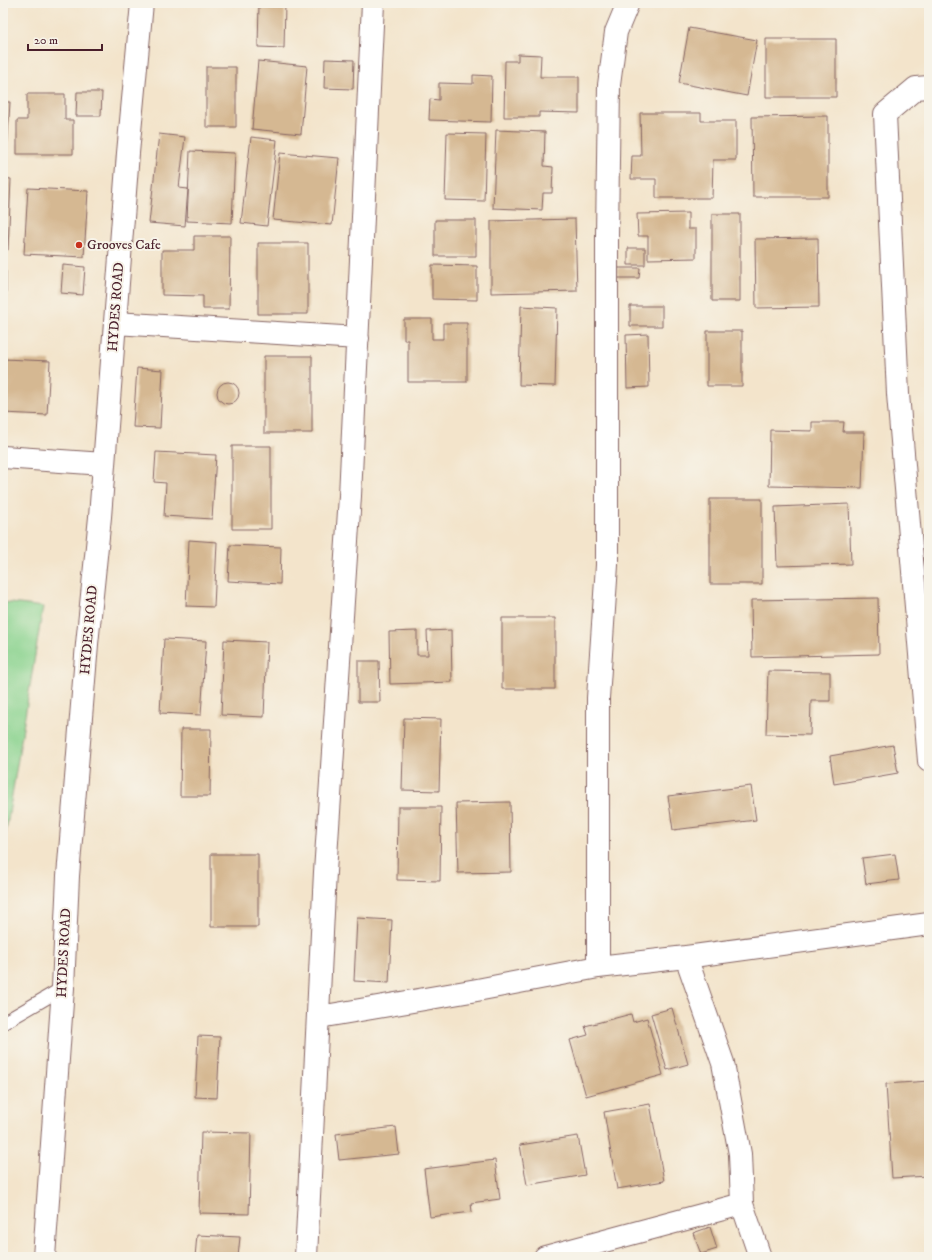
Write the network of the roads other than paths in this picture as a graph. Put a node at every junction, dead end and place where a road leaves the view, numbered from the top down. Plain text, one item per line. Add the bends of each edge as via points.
1 (142, 3) edge
2 (373, 3) edge
3 (628, 3) edge
4 (929, 86) edge
5 (115, 323) junction
6 (358, 338) junction
7 (3, 457) edge
8 (104, 464) junction
9 (929, 761) edge
10 (929, 924) edge
11 (686, 957) junction
12 (598, 967) junction
13 (63, 988) junction
14 (319, 1017) junction
15 (3, 1023) edge
16 (742, 1204) junction
17 (44, 1257) edge
18 (306, 1257) edge
19 (545, 1257) edge
20 (760, 1257) edge

1 - 5 street, HYDES ROAD
2 - 6 street
3 - 12 street via 616,32 609,85 607,565 598,698
4 - 9 street via 916,88 885,114 898,394
5 - 6 street
5 - 8 street, HYDES ROAD
6 - 14 street
7 - 8 street
8 - 13 street, HYDES ROAD via 69,860
10 - 11 street
11 - 12 street
11 - 16 street via 723,1063 740,1154
12 - 14 street
13 - 15 lane
13 - 17 street, HYDES ROAD
14 - 18 street
16 - 19 street
16 - 20 street

